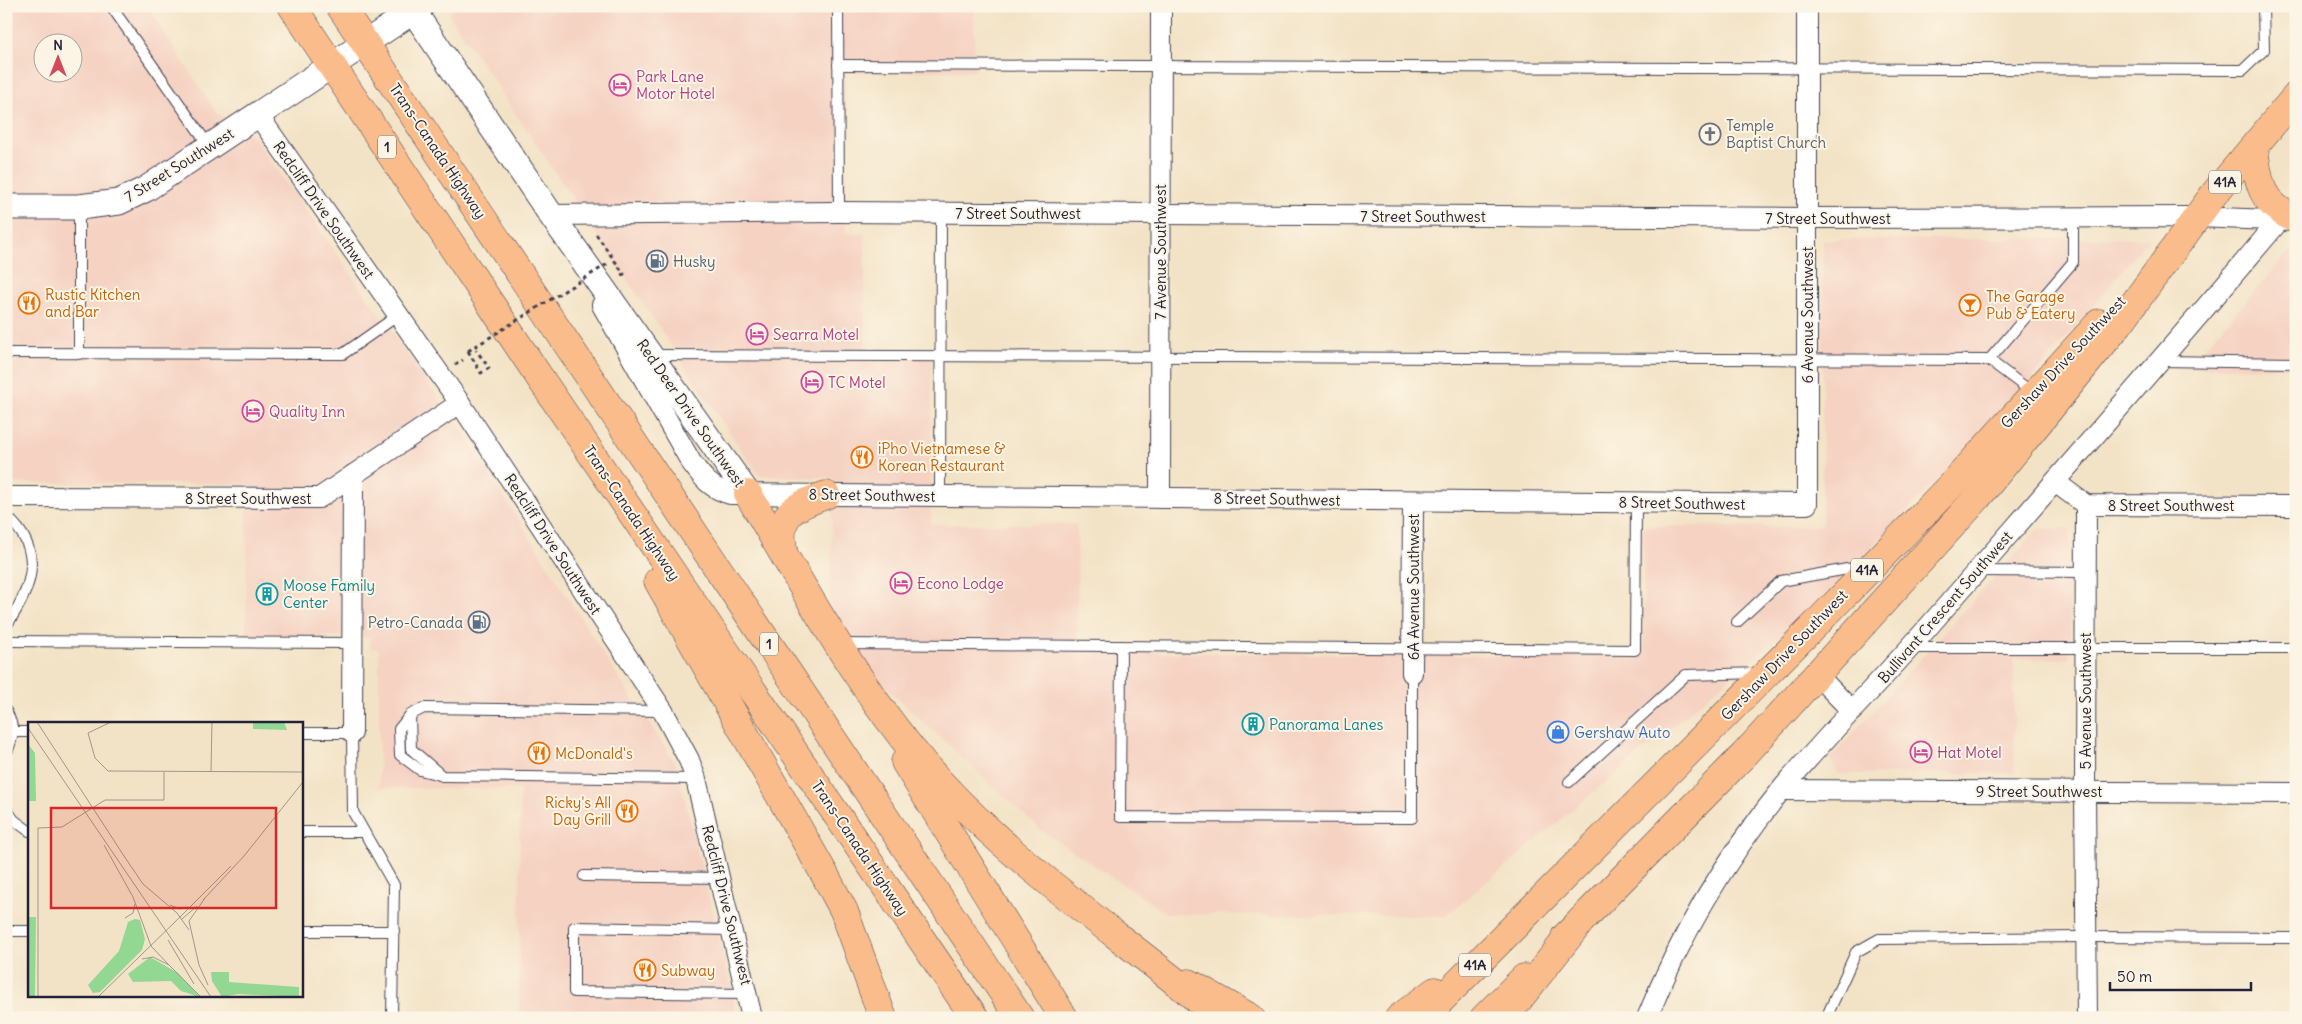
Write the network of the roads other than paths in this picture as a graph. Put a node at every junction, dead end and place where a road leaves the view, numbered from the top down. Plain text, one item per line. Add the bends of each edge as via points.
1 (111, 6) edge
2 (292, 6) edge
3 (340, 6) edge
4 (838, 6) edge
5 (1161, 6) edge
6 (1807, 6) edge
7 (2263, 6) edge
8 (415, 8) edge
9 (366, 43) junction
10 (838, 65) junction
11 (333, 66) junction
12 (1161, 66) junction
13 (1807, 69) junction
14 (2296, 96) edge
15 (258, 115) junction
16 (210, 147) junction
17 (2254, 148) junction
18 (6, 207) edge
19 (79, 207) junction
20 (839, 212) junction
21 (941, 213) junction
22 (1160, 214) junction
23 (551, 215) junction
24 (2197, 217) junction
25 (1807, 218) junction
26 (2073, 218) junction
27 (2290, 220) edge
28 (397, 316) junction
29 (6, 354) edge
30 (79, 354) junction
31 (650, 355) junction
32 (940, 356) junction
33 (1160, 357) junction
34 (1807, 360) junction
35 (1989, 360) junction
36 (2161, 361) junction
37 (2296, 363) edge
38 (542, 380) junction
39 (2033, 393) junction
40 (460, 403) junction
41 (353, 475) junction
42 (2055, 482) junction
43 (748, 494) junction
44 (826, 495) junction
45 (940, 496) junction
46 (6, 497) edge
47 (1160, 498) junction
48 (1413, 501) junction
49 (1636, 503) junction
50 (1807, 504) joint
51 (2086, 505) junction
52 (2296, 506) edge
53 (6, 516) edge
54 (784, 554) junction
55 (1872, 565) junction
56 (1976, 571) junction
57 (2086, 572) junction
58 (1737, 622) dead end
59 (6, 626) edge
60 (6, 641) edge
61 (352, 643) junction
62 (838, 644) junction
63 (1121, 646) junction
64 (2085, 647) junction
65 (1910, 648) junction
66 (2296, 648) edge
67 (1412, 649) junction
68 (1412, 673) joint
69 (1768, 673) junction
70 (1817, 675) junction
71 (877, 706) junction
72 (6, 711) edge
73 (663, 711) junction
74 (1852, 711) junction
75 (14, 732) junction
76 (28, 732) edge
77 (302, 733) edge
78 (352, 733) junction
79 (6, 754) edge
80 (696, 779) junction
81 (1568, 782) dead end
82 (1782, 790) junction
83 (2085, 791) junction
84 (2296, 793) edge
85 (6, 810) edge
86 (28, 830) edge
87 (302, 832) edge
88 (364, 832) junction
89 (584, 876) dead end
90 (721, 878) junction
91 (1527, 912) junction
92 (1581, 921) junction
93 (732, 930) junction
94 (6, 931) edge
95 (28, 931) edge
96 (302, 931) edge
97 (394, 931) junction
98 (2086, 937) junction
99 (2296, 938) edge
100 (865, 964) junction
101 (1160, 967) junction
102 (748, 994) junction
103 (392, 1018) edge
104 (752, 1018) edge
105 (862, 1018) edge
106 (882, 1018) edge
107 (975, 1018) edge
108 (1020, 1018) edge
109 (1064, 1018) edge
110 (1220, 1018) edge
111 (1251, 1018) edge
112 (1398, 1018) edge
113 (1423, 1018) edge
114 (1484, 1018) edge
115 (1504, 1018) edge
116 (1647, 1018) edge
117 (1826, 1018) edge
118 (2087, 1018) edge

1 - 16 lane
2 - 11 main road, Trans-Canada Highway / 1
3 - 9 main road, Trans-Canada Highway / 1
4 - 10 lane
5 - 12 street, 7 Avenue Southwest
6 - 13 street, 6 Avenue Southwest
7 - 13 lane via 2264,50 2243,70
8 - 9 street, 7 Street Southwest
8 - 23 street, Red Deer Drive Southwest
9 - 11 street, 7 Street Southwest
9 - 108 main road, Trans-Canada Highway / 1
10 - 12 lane
10 - 20 lane
11 - 15 street, 7 Street Southwest
11 - 38 main road, Trans-Canada Highway / 1
12 - 13 lane
12 - 22 street, 7 Avenue Southwest
13 - 25 street, 6 Avenue Southwest
14 - 17 main road, Gershaw Drive Southwest / 41A
15 - 16 street, 7 Street Southwest
15 - 28 street, Redcliff Drive Southwest
16 - 19 street, 7 Street Southwest via 146,189 119,202
17 - 24 main road, Gershaw Drive Southwest / 41A
17 - 27 main road via 2260,189
18 - 19 street, 7 Street Southwest
19 - 30 lane
20 - 21 street, 7 Street Southwest
20 - 23 street, 7 Street Southwest
21 - 22 street, 7 Street Southwest
21 - 32 lane
22 - 25 street, 7 Street Southwest
22 - 33 street, 7 Avenue Southwest
23 - 31 street, Red Deer Drive Southwest
23 - 43 street, Red Deer Drive Southwest via 691,462 706,483 717,490
24 - 26 street, 7 Street Southwest
24 - 27 street, 7 Street Southwest
24 - 39 main road, Gershaw Drive Southwest / 41A
24 - 70 main road, Gershaw Drive Southwest / 41A via 2119,324 2028,437
25 - 26 street, 7 Street Southwest
25 - 34 street, 6 Avenue Southwest
26 - 35 lane via 2073,262
27 - 36 street, Bullivant Crescent Southwest
28 - 30 lane via 343,354
28 - 40 street, Redcliff Drive Southwest
29 - 30 lane
31 - 32 lane
31 - 43 street, Red Deer Drive Southwest
32 - 33 lane
32 - 45 lane
33 - 34 lane
33 - 47 street, 7 Avenue Southwest
34 - 35 lane
34 - 50 street, 6 Avenue Southwest
35 - 39 lane
36 - 37 lane
36 - 42 street, Bullivant Crescent Southwest
38 - 100 main road via 805,836 844,911
38 - 107 main road, Trans-Canada Highway / 1
39 - 55 main road, Gershaw Drive Southwest / 41A via 1958,478
40 - 41 street, 8 Street Southwest
40 - 73 street, Redcliff Drive Southwest
41 - 46 street, 8 Street Southwest via 319,498
41 - 61 street
42 - 51 street, 8 Street Southwest
42 - 56 street, Bullivant Crescent Southwest
43 - 44 street, 8 Street Southwest
43 - 54 main road
44 - 45 street, 8 Street Southwest
44 - 54 main road via 806,502 788,514 780,531
45 - 47 street, 8 Street Southwest
47 - 48 street, 8 Street Southwest
48 - 49 street, 8 Street Southwest
48 - 67 street, 6A Avenue Southwest
49 - 50 street, 8 Street Southwest
49 - 67 lane via 1635,650
51 - 52 street, 8 Street Southwest
51 - 57 street, 5 Avenue Southwest
53 - 59 lane via 27,539 31,565 26,594
54 - 62 main road
55 - 58 lane via 1781,581
55 - 69 main road, Gershaw Drive Southwest / 41A
56 - 57 lane
56 - 65 street, Bullivant Crescent Southwest
57 - 64 street, 5 Avenue Southwest
60 - 61 lane
61 - 78 street
62 - 63 lane
62 - 71 main road
63 - 67 lane
63 - 68 lane via 1120,817 1412,818
64 - 65 lane
64 - 66 lane
64 - 83 street, 5 Avenue Southwest
65 - 74 street, Bullivant Crescent Southwest
67 - 68 street, 6A Avenue Southwest
69 - 81 lane via 1686,675
69 - 91 main road, Gershaw Drive Southwest / 41A
70 - 74 street
70 - 92 main road, Gershaw Drive Southwest / 41A via 1744,755
71 - 101 main road via 940,782 994,834 1050,883
71 - 109 main road via 890,737
72 - 75 lane
73 - 80 street, Redcliff Drive Southwest
73 - 80 lane via 424,708 410,715 399,729 400,755 420,770 442,776
74 - 82 street, Bullivant Crescent Southwest
75 - 76 lane
75 - 79 lane
77 - 78 lane
78 - 88 lane via 353,812
80 - 90 street, Redcliff Drive Southwest
82 - 83 street, 9 Street Southwest
82 - 116 street, Bullivant Crescent Southwest via 1698,911 1664,976
83 - 84 street, 9 Street Southwest
83 - 98 street, 5 Avenue Southwest
85 - 86 lane
87 - 88 lane
88 - 97 lane via 394,884
89 - 90 lane
90 - 93 street, Redcliff Drive Southwest
91 - 112 main road via 1424,1001
91 - 113 main road, Gershaw Drive Southwest / 41A
92 - 114 main road, Gershaw Drive Southwest / 41A
92 - 115 main road
93 - 102 street, Redcliff Drive Southwest
93 - 102 lane via 574,927 574,992
94 - 95 lane
96 - 97 lane
97 - 103 lane
98 - 99 lane
98 - 117 lane via 1879,939 1856,952
98 - 118 street, 5 Avenue Southwest
100 - 105 main road
100 - 106 main road
101 - 110 main road
101 - 111 main road
102 - 104 street, Redcliff Drive Southwest

